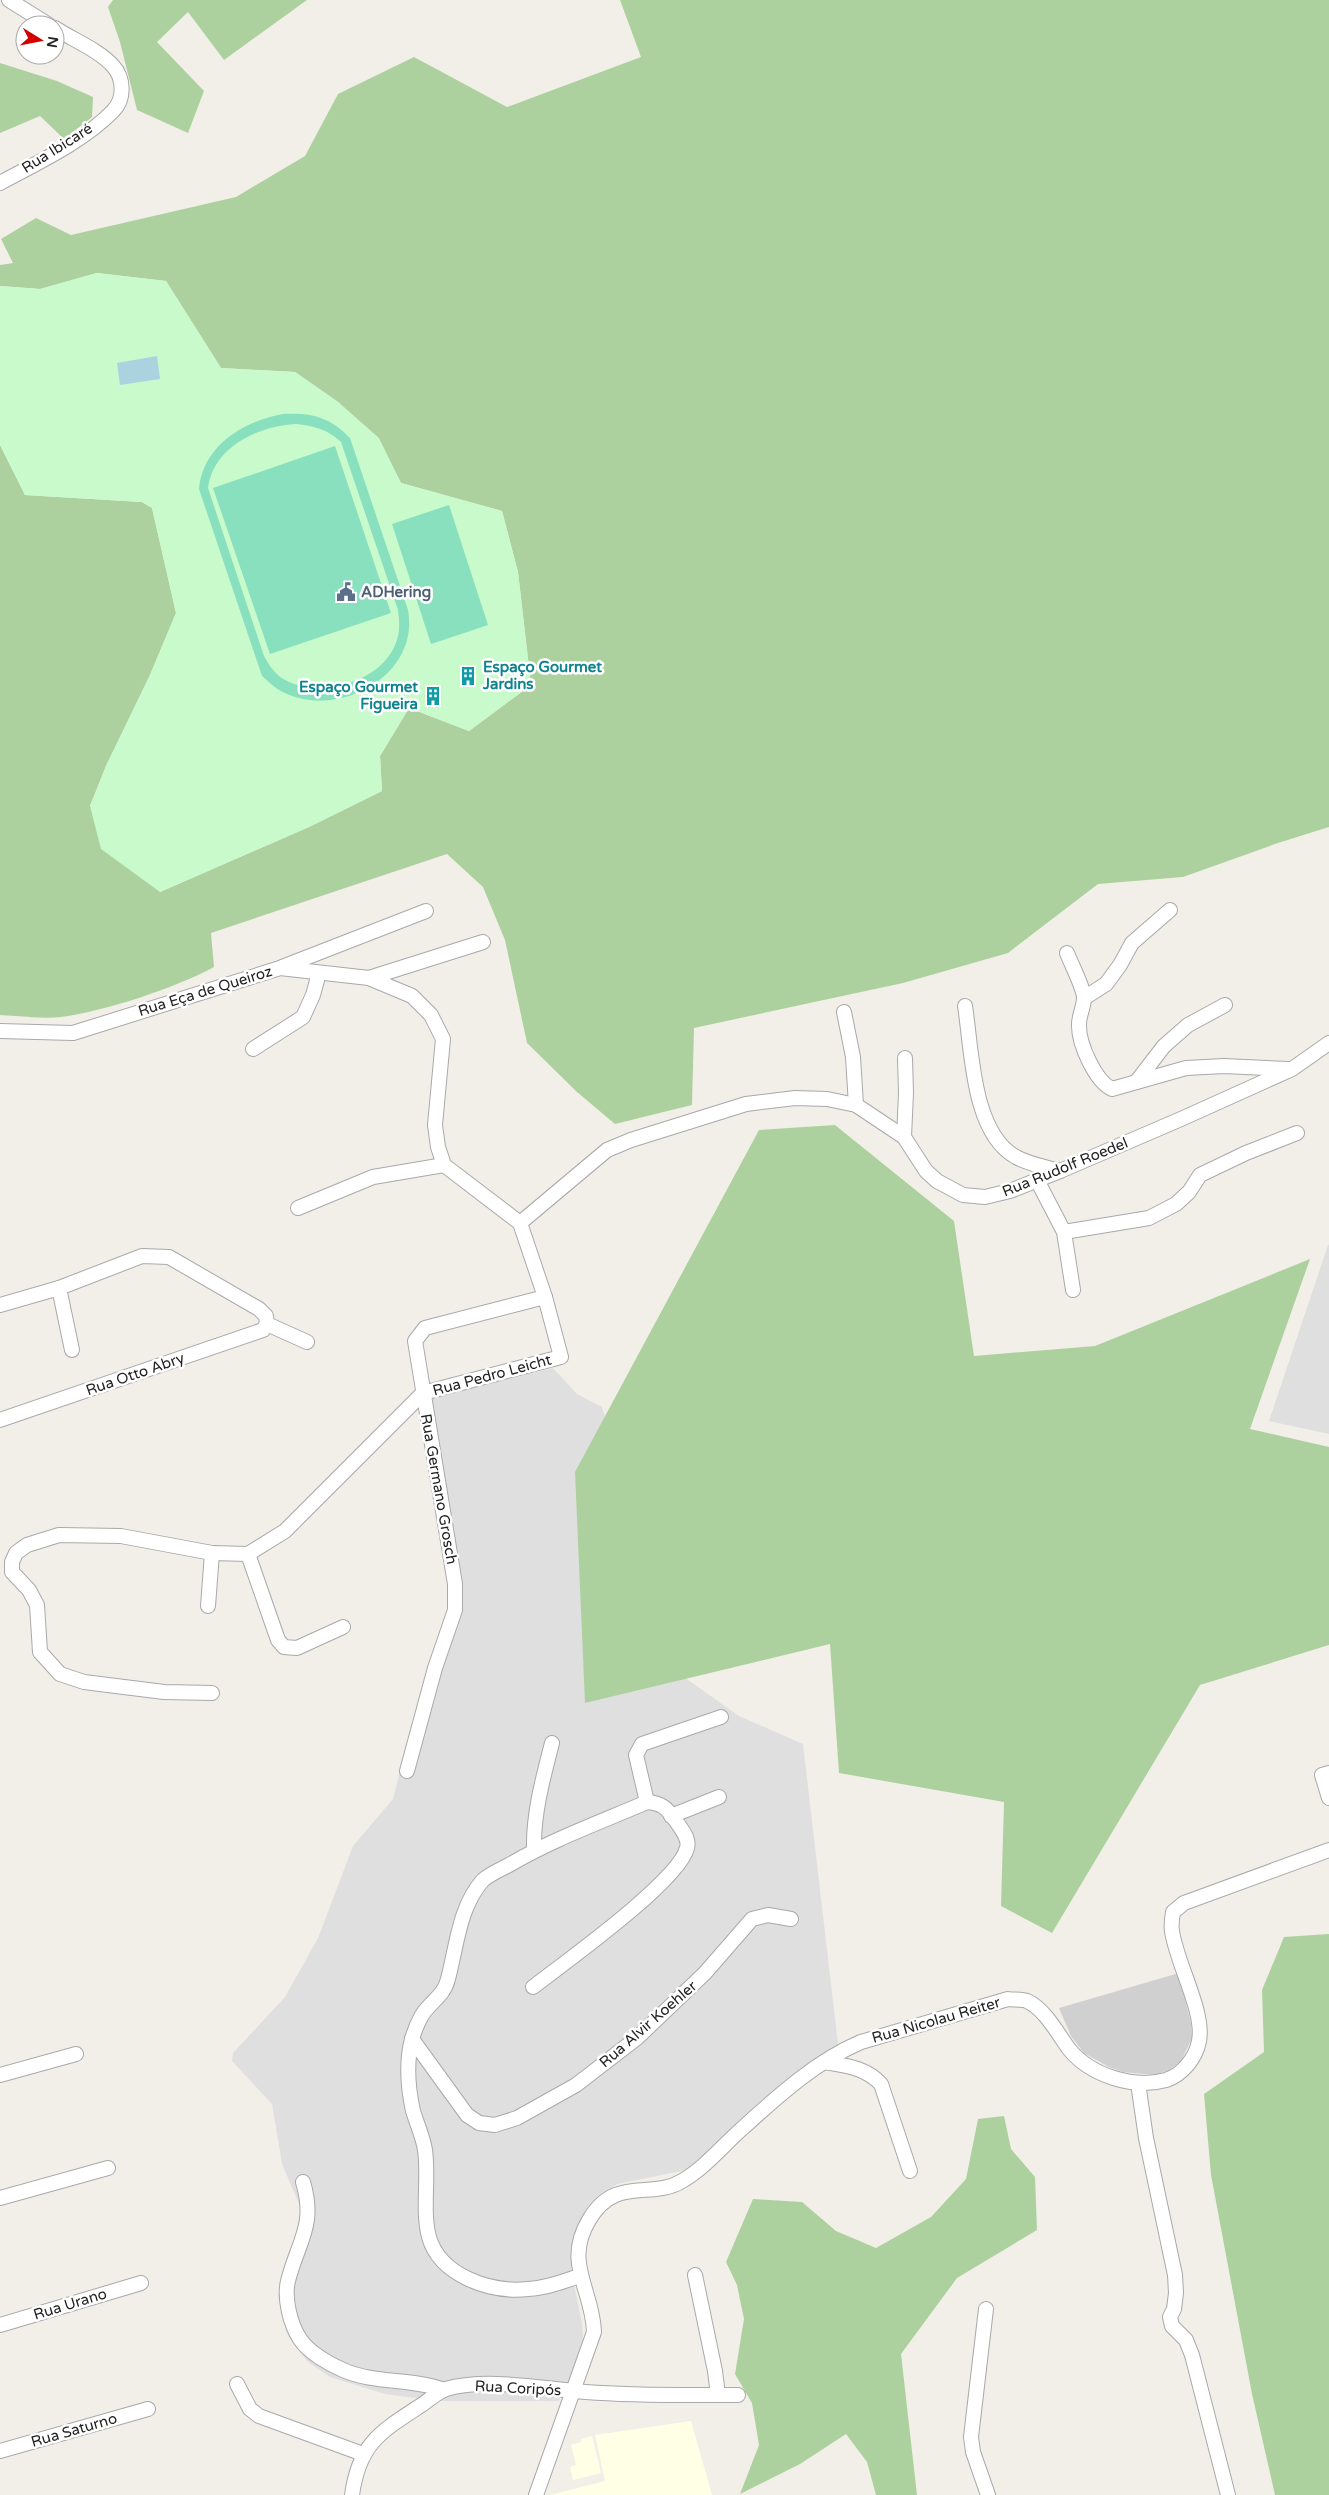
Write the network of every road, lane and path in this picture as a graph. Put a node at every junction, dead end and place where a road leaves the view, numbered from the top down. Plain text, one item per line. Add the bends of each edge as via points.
1 (9, 0) edge
2 (33, 15) edge
3 (65, 35) edge
4 (0, 183) edge
5 (1170, 910) dead end
6 (426, 911) dead end
7 (483, 942) dead end
8 (1067, 953) dead end
9 (280, 968) junction
10 (319, 973) junction
11 (369, 978) junction
12 (1084, 998) junction
13 (1225, 1005) dead end
14 (965, 1006) dead end
15 (844, 1012) dead end
16 (0, 1031) edge
17 (1329, 1043) edge
18 (253, 1049) dead end
19 (905, 1058) dead end
20 (1292, 1069) junction
21 (1137, 1081) junction
22 (856, 1105) junction
23 (1296, 1133) dead end
24 (904, 1137) junction
25 (444, 1165) junction
26 (1060, 1171) junction
27 (1037, 1180) junction
28 (298, 1208) dead end
29 (520, 1223) junction
30 (1064, 1232) junction
31 (59, 1288) junction
32 (1072, 1290) dead end
33 (545, 1297) junction
34 (0, 1305) edge
35 (267, 1324) junction
36 (307, 1342) dead end
37 (72, 1350) dead end
38 (423, 1393) junction
39 (0, 1420) edge
40 (212, 1552) junction
41 (248, 1554) junction
42 (208, 1606) dead end
43 (343, 1627) dead end
44 (212, 1693) dead end
45 (721, 1717) dead end
46 (552, 1743) dead end
47 (407, 1771) dead end
48 (1329, 1773) edge
49 (719, 1797) dead end
50 (1329, 1798) edge
51 (646, 1802) junction
52 (671, 1816) junction
53 (534, 1850) junction
54 (1329, 1850) edge
55 (791, 1919) dead end
56 (533, 1987) dead end
57 (412, 2039) junction
58 (76, 2054) dead end
59 (824, 2062) junction
60 (0, 2075) edge
61 (1138, 2083) junction
62 (108, 2168) dead end
63 (910, 2171) dead end
64 (303, 2182) dead end
65 (0, 2198) edge
66 (695, 2275) dead end
67 (579, 2276) junction
68 (141, 2283) dead end
69 (986, 2309) dead end
70 (0, 2325) edge
71 (237, 2384) dead end
72 (444, 2390) junction
73 (574, 2391) junction
74 (718, 2395) junction
75 (738, 2395) dead end
76 (148, 2409) dead end
77 (0, 2451) edge
78 (363, 2454) junction
79 (352, 2495) edge
80 (536, 2495) edge
81 (988, 2495) edge
82 (1228, 2495) edge

1 - 2 street
3 - 4 street, Rua Ibicaré via 113,66 122,82 122,97 114,110 72,143
5 - 12 street via 1132,943 1106,984
6 - 9 street
7 - 11 street
8 - 12 street
9 - 10 street, Rua Eça de Queiroz
9 - 16 street, Rua Eça de Queiroz via 73,1033
10 - 11 street, Rua Eça de Queiroz
10 - 18 street via 303,1017
11 - 25 street, Rua Eça de Queiroz via 412,996 431,1015 443,1039 435,1125
12 - 21 street via 1078,1025 1081,1042 1100,1078 1112,1089
13 - 21 street via 1188,1025 1164,1046
14 - 26 street via 978,1099 992,1133 1000,1145 1016,1158
15 - 22 street via 853,1057
17 - 20 street, Rua Rudolf Roedel
19 - 24 street
20 - 21 street via 1186,1068
20 - 26 street, Rua Rudolf Roedel
22 - 24 street, Rua Rudolf Roedel
22 - 29 street, Rua Rudolf Roedel via 827,1099 795,1098 746,1104 631,1140 606,1150
23 - 30 street via 1200,1175 1176,1204 1149,1218
24 - 27 street, Rua Rudolf Roedel via 926,1171 963,1196 985,1197
25 - 28 street via 373,1177
25 - 29 street
26 - 27 street, Rua Rudolf Roedel
27 - 30 street
29 - 33 street
30 - 32 street
31 - 34 street
31 - 35 street via 142,1256 169,1257 259,1309 266,1316
31 - 37 street
33 - 38 street, Rua Germano Grosch via 425,1328 415,1341
33 - 38 street, Rua Pedro Leicht via 561,1357
35 - 36 street
35 - 39 street, Rua Otto Abry via 263,1330
38 - 41 street via 285,1531
38 - 47 street, Rua Germano Grosch via 455,1584 455,1610 435,1668
40 - 41 street
40 - 42 street
40 - 44 street via 121,1536 59,1535 27,1545 16,1553 12,1562 12,1572 29,1590 37,1605 40,1652 60,1674 84,1682
41 - 43 street via 278,1640 284,1646 297,1648
45 - 51 street via 642,1744 636,1756
46 - 53 street via 540,1788 533,1831
48 - 50 street via 1322,1775
49 - 52 street
51 - 52 street via 658,1802
51 - 53 street
52 - 56 street via 686,1834 688,1846 685,1856 646,1899
53 - 57 street via 485,1878 472,1894 456,1938 443,1994 423,2014
54 - 61 street, Rua Nicolau Reiter via 1184,1902 1173,1912 1172,1930 1197,2017 1199,2041 1189,2064 1173,2078 1156,2083
55 - 57 street, Rua Alvir Koehler via 768,1915 752,1919 705,1973 637,2038 576,2085 517,2118 495,2124 479,2123 467,2114
57 - 67 street via 408,2070 413,2110 424,2142 428,2171 426,2207 429,2236 441,2260 450,2270 468,2279 510,2290 545,2287
58 - 60 street
59 - 61 street, Rua Nicolau Reiter via 861,2042 1008,1999 1027,2001 1085,2064 1108,2076
59 - 63 street via 871,2073 881,2084
59 - 67 street, Rua Nicolau Reiter via 681,2182 669,2187 639,2188 619,2193 600,2204 580,2239
61 - 82 street via 1146,2138 1176,2274 1174,2309 1170,2317 1172,2326 1186,2340 1192,2355
62 - 65 street
64 - 72 street via 309,2202 307,2220 286,2292 300,2340 320,2357 344,2370 371,2378 429,2384
66 - 74 street via 716,2371
67 - 73 street, Rua Nicolau Reiter via 592,2308 594,2332
68 - 70 street, Rua Urano
69 - 81 street via 971,2438
71 - 78 street via 250,2409 259,2416
72 - 73 street, Rua Coripós via 469,2385 509,2385
72 - 78 street, Rua Coripós via 387,2428
73 - 74 street, Rua Coripós
73 - 80 street, Rua Nicolau Reiter
74 - 75 street, Rua Coripós
76 - 77 street, Rua Saturno
78 - 79 street, Rua Coripós via 355,2474

